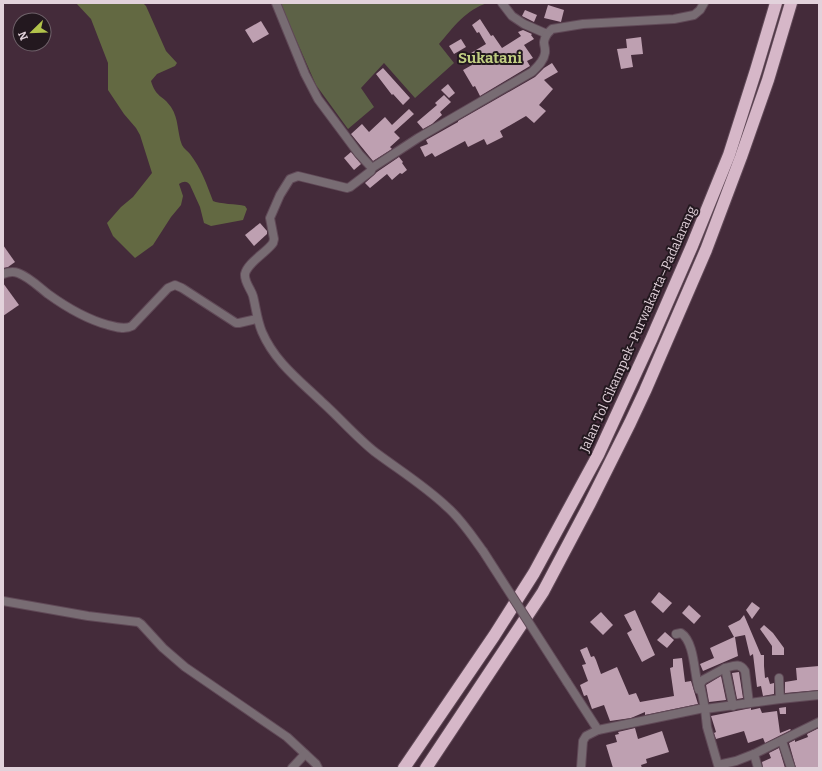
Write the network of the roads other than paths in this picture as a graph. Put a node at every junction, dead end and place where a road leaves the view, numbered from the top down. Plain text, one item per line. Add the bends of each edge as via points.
1 (276, 3) edge
2 (502, 3) edge
3 (704, 3) edge
4 (776, 3) edge
5 (791, 3) edge
6 (547, 34) junction
7 (372, 168) junction
8 (3, 274) edge
9 (257, 320) junction
10 (3, 601) edge
11 (676, 634) dead end
12 (725, 668) junction
13 (779, 678) dead end
14 (819, 696) edge
15 (780, 699) junction
16 (750, 703) junction
17 (733, 706) junction
18 (705, 709) junction
19 (819, 722) edge
20 (598, 730) junction
21 (782, 741) junction
22 (305, 754) junction
23 (754, 754) junction
24 (719, 767) edge
25 (292, 768) edge
26 (318, 768) edge
27 (404, 768) edge
28 (426, 768) edge
29 (581, 768) edge
30 (758, 768) edge
31 (790, 768) edge

1 - 7 street via 318,99
2 - 6 street via 512,16
3 - 6 street via 694,15 674,19 583,24 552,29
4 - 27 highway, Jalan Tol Cikampek–Purwakarta–Padalarang via 728,155 628,393 598,455 534,573
5 - 28 highway via 768,80 706,250 642,397 543,592
6 - 7 street via 543,44 545,54 542,62 532,72
7 - 9 street via 357,183 347,188 298,176 290,179 270,218 273,243 246,272 246,281 253,295
8 - 9 street via 16,272 84,317 114,327 132,326 168,288 175,285 237,323
9 - 20 street, bridge via 277,357 299,382 374,451 413,479 461,521
10 - 22 street via 138,622 185,667 287,737
11 - 18 street via 688,639
12 - 16 street via 738,665 745,671
12 - 17 street
12 - 18 street via 700,684
13 - 15 street
14 - 15 street
15 - 16 street
16 - 17 street
17 - 18 street
18 - 20 street
18 - 24 street via 707,727
19 - 21 street
20 - 29 street via 586,736 583,741
21 - 23 street
21 - 31 street
22 - 25 street
22 - 26 street
23 - 24 street
23 - 30 street

